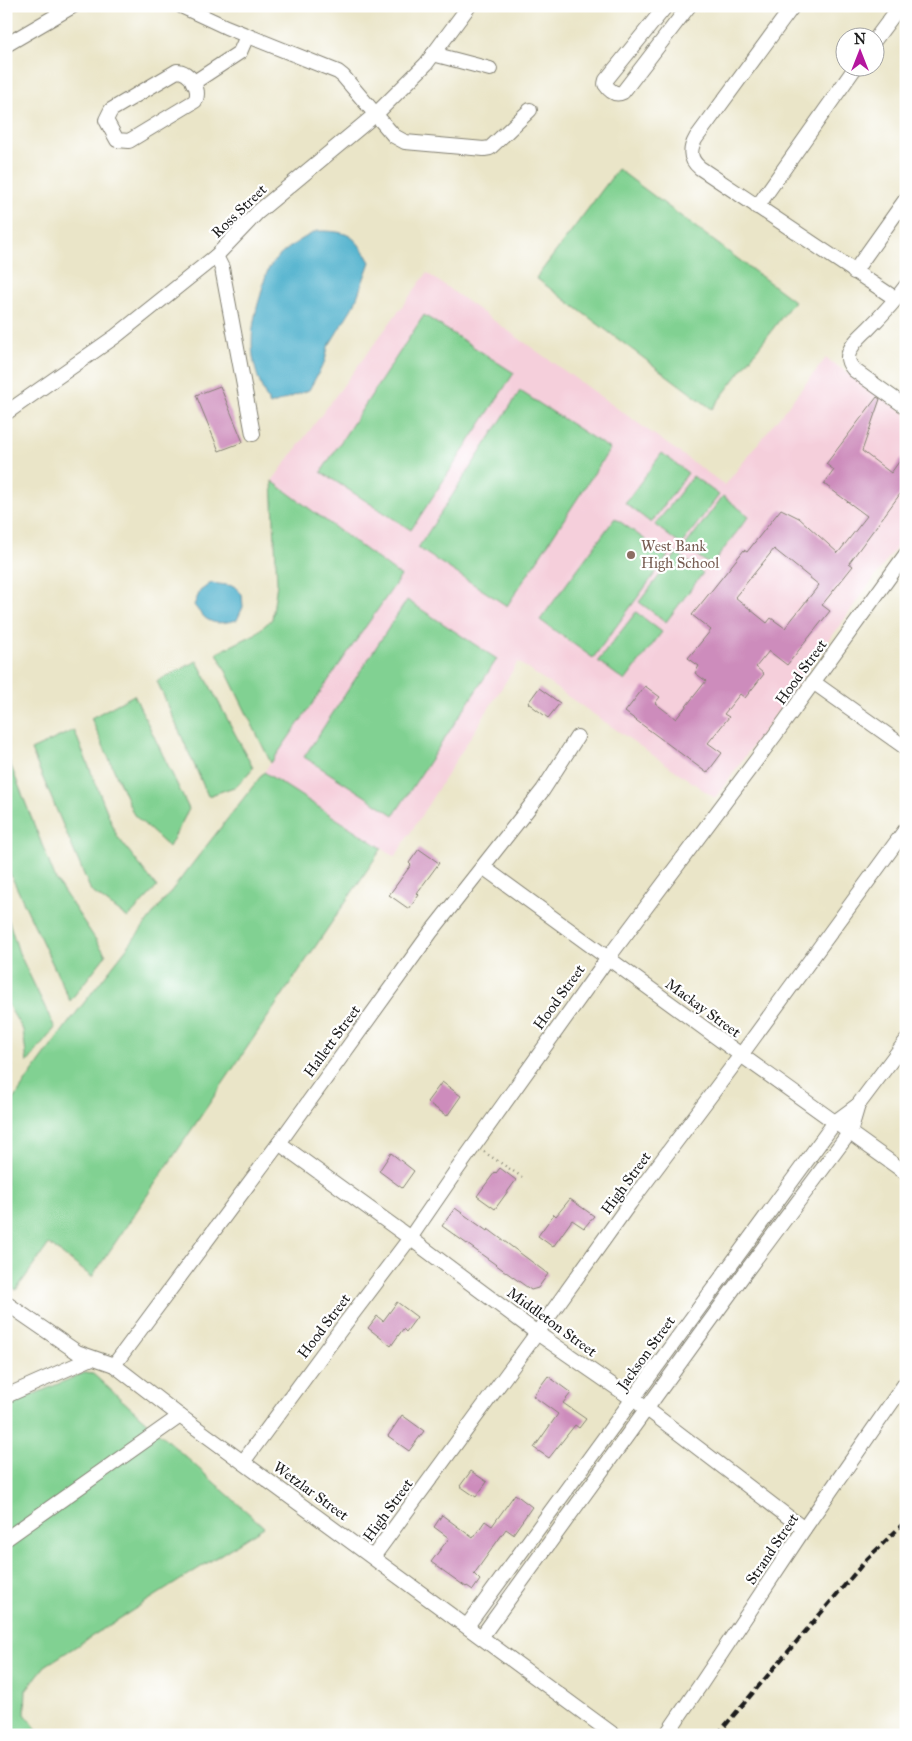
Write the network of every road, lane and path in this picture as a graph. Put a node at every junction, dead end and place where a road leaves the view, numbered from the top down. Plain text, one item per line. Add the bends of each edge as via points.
1 (73, 6) edge
2 (181, 6) edge
3 (469, 6) edge
4 (666, 6) edge
5 (793, 6) edge
6 (900, 6) edge
7 (686, 8) edge
8 (884, 28) edge
9 (248, 36) junction
10 (6, 45) edge
11 (433, 54) junction
12 (490, 69) dead end
13 (848, 78) edge
14 (193, 83) junction
15 (530, 110) dead end
16 (376, 114) junction
17 (906, 199) edge
18 (757, 207) junction
19 (216, 256) junction
20 (854, 272) junction
21 (906, 286) edge
22 (896, 300) junction
23 (906, 407) edge
24 (6, 413) edge
25 (254, 434) dead end
26 (906, 554) edge
27 (813, 682) junction
28 (577, 737) dead end
29 (906, 748) edge
30 (906, 829) edge
31 (483, 867) junction
32 (608, 958) junction
33 (906, 1042) edge
34 (741, 1055) junction
35 (858, 1105) junction
36 (835, 1122) junction
37 (850, 1132) junction
38 (279, 1143) junction
39 (474, 1145) junction
40 (906, 1173) edge
41 (522, 1177) dead end
42 (410, 1238) junction
43 (6, 1303) edge
44 (537, 1333) junction
45 (92, 1358) junction
46 (114, 1365) junction
47 (906, 1382) edge
48 (6, 1396) edge
49 (632, 1399) junction
50 (647, 1409) junction
51 (180, 1416) junction
52 (243, 1462) junction
53 (804, 1529) junction
54 (6, 1539) edge
55 (373, 1557) junction
56 (467, 1626) junction
57 (482, 1636) junction
58 (614, 1735) edge
59 (666, 1735) edge

1 - 10 street
2 - 9 street
3 - 11 street, Ross Street
4 - 7 street via 606,80 605,84 614,93 622,92
5 - 18 street via 690,150 696,165
6 - 8 street
9 - 14 street via 240,52
9 - 16 street via 338,72
11 - 12 street
11 - 16 street, Ross Street
13 - 18 street
14 - 14 street via 198,90 195,101 129,141 117,140 106,120 111,110 177,71 183,71
15 - 16 street via 495,145 484,149 405,142 394,136
16 - 19 street, Ross Street via 258,212
17 - 20 street
18 - 20 street
19 - 24 street, Ross Street via 116,336
19 - 25 street via 222,268
20 - 22 street
21 - 22 street
22 - 23 street via 858,340 849,353 848,361 852,368
26 - 27 street, Hood Street
27 - 29 street
27 - 32 street, Hood Street
28 - 31 street, Hallett Street via 543,790
30 - 34 street, High Street
31 - 32 street, Mackay Street
31 - 38 street, Hallett Street via 431,932
32 - 34 street, Mackay Street
32 - 39 street, Hood Street
33 - 35 street, Jackson Street
34 - 36 street, Mackay Street
34 - 44 street, High Street
35 - 36 street, Jackson Street
35 - 37 street, Jackson Street
36 - 37 street, Mackay Street
36 - 49 street, Jackson Street
37 - 40 street, Mackay Street
37 - 50 street, Jackson Street
38 - 42 street, Middleton Street
38 - 46 street, Hallett Street
39 - 41 path
39 - 42 street, Hood Street
42 - 44 street, Middleton Street
42 - 52 street, Hood Street
43 - 45 street, Wetzlar Street via 77,1352
44 - 49 street, Middleton Street
44 - 55 street, High Street
45 - 46 street, Wetzlar Street
45 - 48 street
46 - 51 street, Wetzlar Street
47 - 53 street, Strand Street
49 - 50 street, Middleton Street
49 - 56 street, Jackson Street
50 - 53 street, Middleton Street
50 - 57 street, Jackson Street
51 - 52 street, Wetzlar Street
51 - 54 street
52 - 55 street, Wetzlar Street
53 - 59 street, Strand Street
55 - 56 street, Wetzlar Street
56 - 57 street, Wetzlar Street
57 - 58 street, Wetzlar Street

